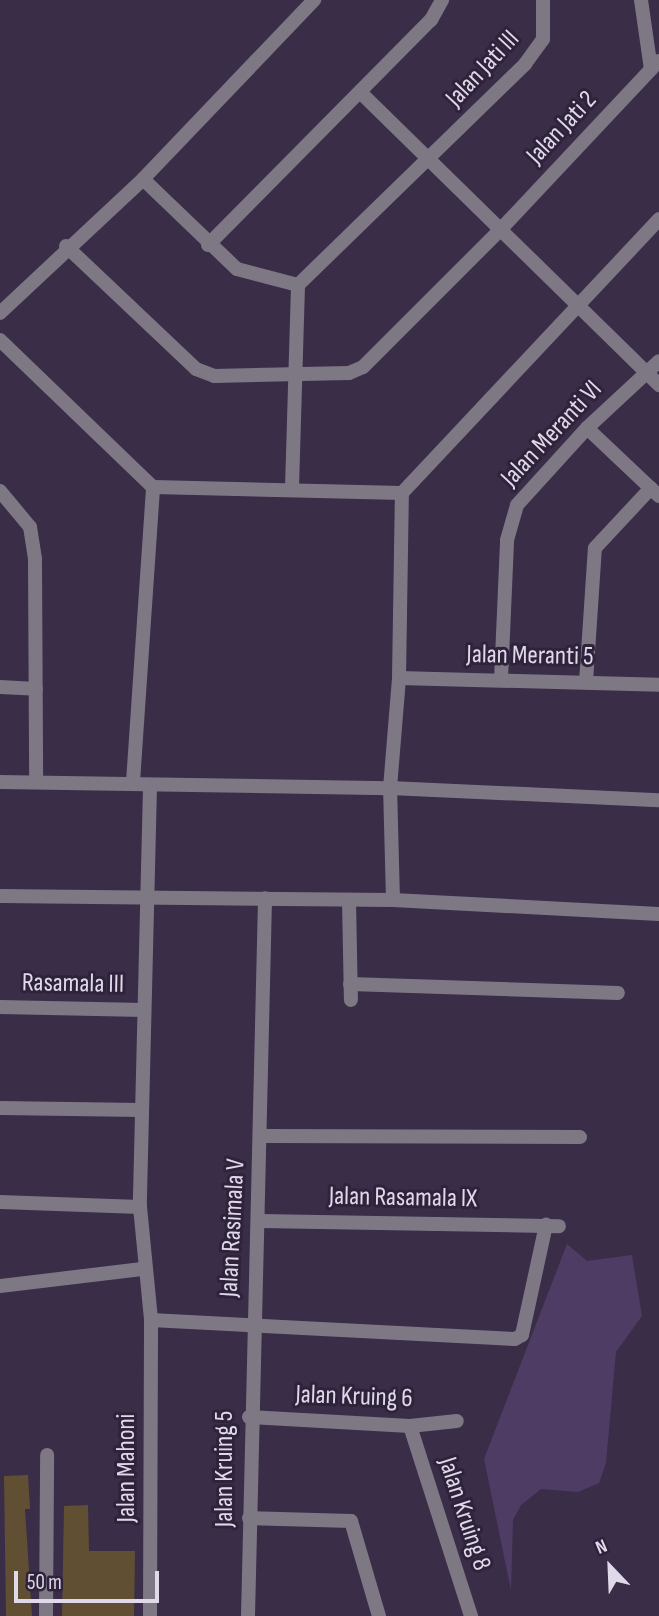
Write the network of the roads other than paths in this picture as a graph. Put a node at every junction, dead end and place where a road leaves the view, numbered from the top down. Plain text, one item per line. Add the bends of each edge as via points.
1 (314, 0) edge
2 (442, 0) edge
3 (543, 0) edge
4 (641, 0) edge
5 (655, 65) edge
6 (360, 92) junction
7 (430, 159) junction
8 (143, 179) junction
9 (659, 219) edge
10 (502, 228) junction
11 (208, 245) junction
12 (66, 246) junction
13 (298, 285) junction
14 (577, 304) junction
15 (0, 313) edge
16 (0, 340) edge
17 (659, 361) edge
18 (645, 373) junction
19 (293, 377) junction
20 (659, 385) edge
21 (587, 428) junction
22 (153, 486) junction
23 (292, 488) junction
24 (0, 491) edge
25 (655, 492) edge
26 (402, 493) junction
27 (399, 678) junction
28 (501, 680) junction
29 (586, 682) junction
30 (659, 685) edge
31 (0, 687) edge
32 (36, 689) junction
33 (36, 781) junction
34 (0, 782) edge
35 (133, 782) junction
36 (150, 787) junction
37 (390, 788) junction
38 (659, 800) edge
39 (0, 896) edge
40 (150, 898) junction
41 (265, 898) junction
42 (349, 900) junction
43 (393, 900) junction
44 (659, 914) edge
45 (350, 985) junction
46 (618, 993) dead end
47 (351, 1000) dead end
48 (0, 1007) edge
49 (144, 1010) junction
50 (0, 1108) edge
51 (142, 1110) junction
52 (261, 1136) junction
53 (580, 1138) dead end
54 (0, 1202) edge
55 (140, 1208) junction
56 (260, 1220) junction
57 (142, 1269) junction
58 (0, 1286) edge
59 (151, 1320) junction
60 (252, 1323) junction
61 (249, 1417) junction
62 (457, 1420) dead end
63 (410, 1426) junction
64 (47, 1455) dead end
65 (249, 1518) junction
66 (46, 1616) edge
67 (150, 1616) edge
68 (248, 1616) edge
69 (379, 1616) edge
70 (471, 1616) edge

1 - 8 street
2 - 6 street via 431,20
3 - 7 street, Jalan Jati III via 543,39
4 - 5 street
5 - 10 street, Jalan Jati 2
6 - 7 street
6 - 11 street
7 - 10 street
7 - 13 street, Jalan Jati III
8 - 11 street
8 - 12 street
9 - 14 street
10 - 14 street
10 - 19 street, Jalan Jati 2 via 363,367
11 - 13 street via 237,269 266,281
12 - 15 street
12 - 19 street, Jalan Jati 2 via 196,369 214,376
13 - 19 street
14 - 18 street
14 - 26 street
16 - 22 street
17 - 18 street, Jalan Meranti VI
18 - 20 street
18 - 21 street, Jalan Meranti VI
19 - 23 street
21 - 25 street
21 - 28 street, Jalan Meranti VI via 517,505 507,540
22 - 23 street
22 - 35 street
23 - 26 street
24 - 32 street via 30,527 35,560
25 - 29 street via 595,548
26 - 27 street
27 - 28 street, Jalan Meranti 5
27 - 37 street
28 - 29 street, Jalan Meranti 5
29 - 30 street, Jalan Meranti 5
31 - 32 street
32 - 33 street
33 - 34 street
33 - 35 street
35 - 36 street
36 - 37 street
36 - 40 street, Jalan Mahoni
37 - 38 street
37 - 43 street
39 - 40 street
40 - 41 street
40 - 49 street, Jalan Mahoni
41 - 42 street
41 - 52 street, Jalan Rasimala V
42 - 43 street
42 - 45 street
43 - 44 street
45 - 46 street
45 - 47 street
48 - 49 street, Rasamala III
49 - 51 street, Jalan Mahoni
50 - 51 street
51 - 55 street, Jalan Mahoni
52 - 53 street
52 - 56 street, Jalan Rasimala V
54 - 55 street
55 - 57 street, Jalan Mahoni
56 - 60 street, Jalan Rasimala V
56 - 60 street, Jalan Rasamala IX via 552,1226 522,1335 515,1339
57 - 58 street
57 - 59 street, Jalan Mahoni
59 - 60 street, Jalan Rasamala IX
59 - 67 street, Jalan Mahoni
60 - 61 street, Jalan Kruing 5
61 - 63 street, Jalan Kruing 6
61 - 65 street, Jalan Kruing 5
62 - 63 street, Jalan Kruing 6
63 - 70 street, Jalan Kruing 8
64 - 66 street
65 - 68 street, Jalan Kruing 5
65 - 69 street via 351,1521

